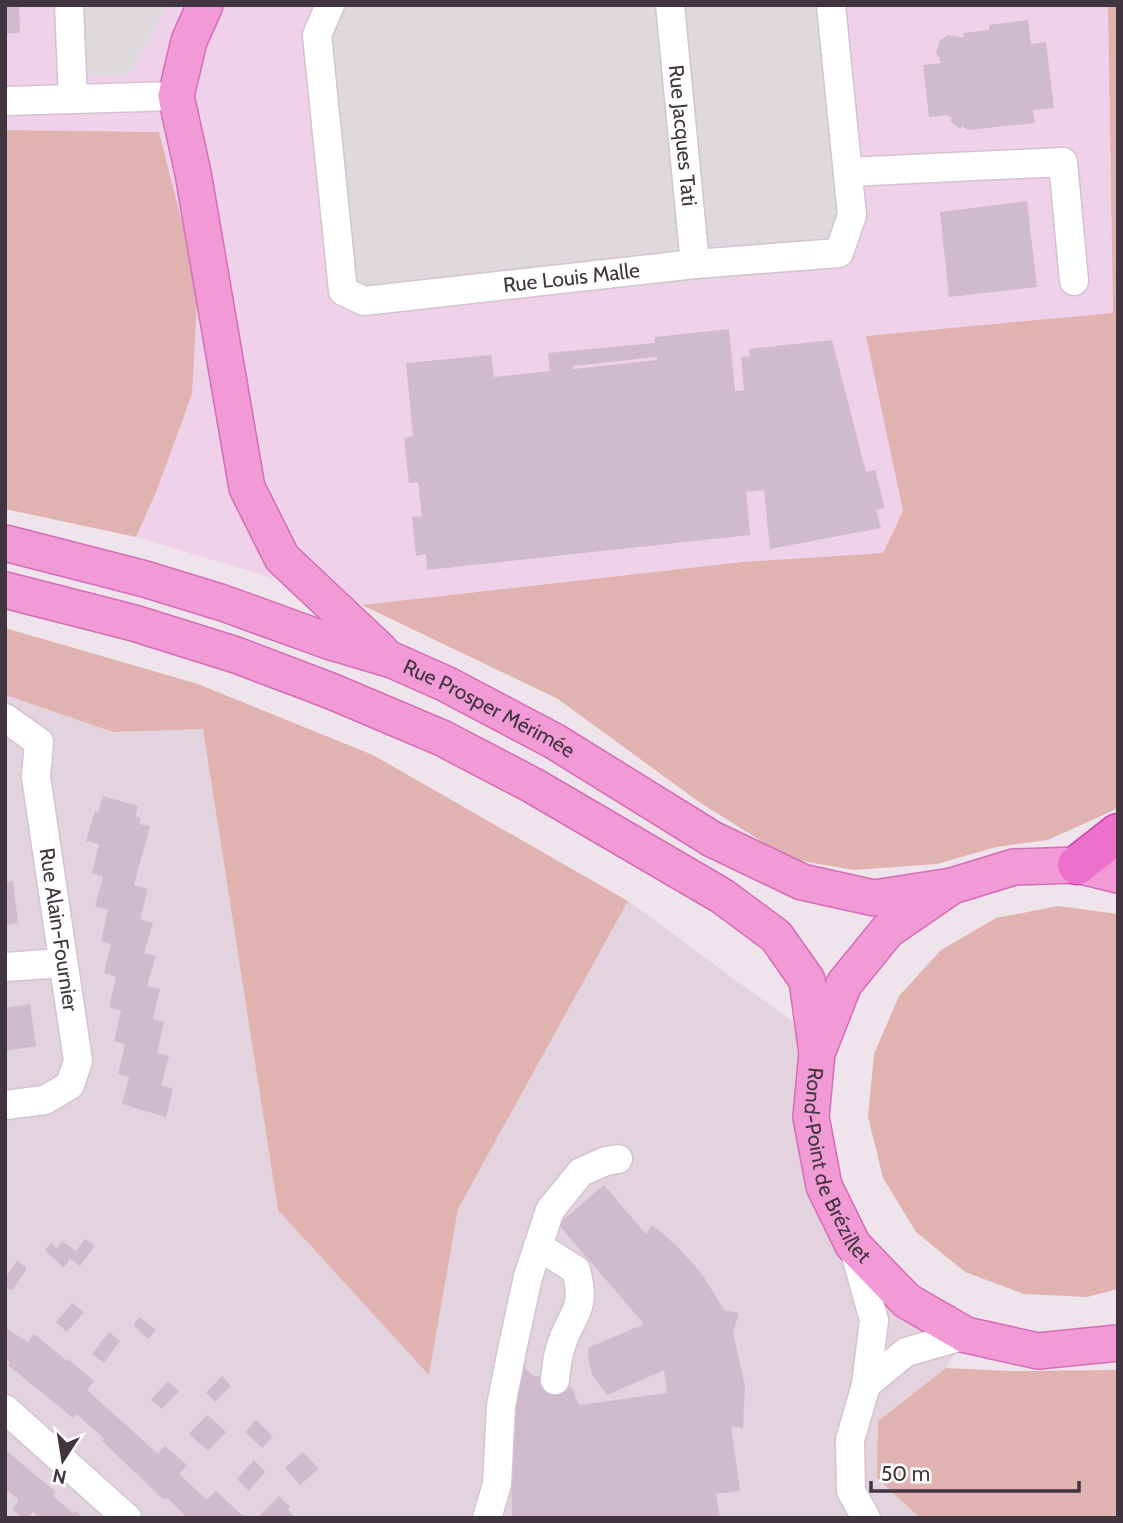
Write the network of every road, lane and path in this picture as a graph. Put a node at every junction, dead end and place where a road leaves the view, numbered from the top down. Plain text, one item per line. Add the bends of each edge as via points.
1 (69, 5) edge
2 (205, 5) edge
3 (330, 5) edge
4 (670, 5) edge
5 (831, 5) edge
6 (176, 96) junction
7 (73, 99) junction
8 (5, 101) edge
9 (848, 172) junction
10 (695, 264) junction
11 (1074, 281) dead end
12 (5, 543) edge
13 (5, 590) edge
14 (392, 660) junction
15 (7, 719) edge
16 (1118, 834) edge
17 (1077, 865) junction
18 (1118, 875) edge
19 (952, 886) junction
20 (62, 963) junction
21 (5, 967) edge
22 (817, 1053) junction
23 (5, 1105) edge
24 (618, 1159) dead end
25 (853, 1245) junction
26 (538, 1246) junction
27 (967, 1335) junction
28 (1116, 1345) edge
29 (555, 1380) dead end
30 (866, 1385) junction
31 (5, 1409) edge
32 (127, 1518) edge
33 (487, 1518) edge
34 (866, 1518) edge

1 - 7 street
2 - 6 main road via 189,41
3 - 10 street, Rue Louis Malle via 317,35 343,291 364,301
4 - 10 street, Rue Jacques Tati
5 - 9 street, Rue Louis Malle
6 - 7 street
6 - 14 main road via 247,488 282,558
7 - 8 street
9 - 10 street, Rue Louis Malle via 852,215 839,253
9 - 11 street via 1063,162
12 - 14 main road, Rue Prosper Mérimée via 158,583
13 - 22 main road via 236,655 442,738 532,785 722,896 776,936 807,980
14 - 19 main road, Rue Prosper Mérimée via 542,735 712,839 802,883 874,898
15 - 20 street, Rue Alain-Fournier via 39,742 36,777
16 - 17 highway
17 - 18 main road, Rond-Point de Brézillet
17 - 19 main road, Rond-Point de Brézillet via 1014,867
19 - 22 main road, Rond-Point de Brézillet via 888,930 844,984
20 - 21 street
20 - 23 street, Rue Alain-Fournier via 78,1061 70,1085 45,1100
22 - 25 main road, Rond-Point de Brézillet via 811,1116 824,1186
24 - 26 street via 581,1172 550,1210
25 - 27 main road, Rond-Point de Brézillet via 907,1301
25 - 30 street via 874,1320
26 - 29 street via 576,1270 581,1289 580,1307 561,1345
26 - 33 street via 503,1395 497,1484
27 - 28 main road, Rond-Point de Brézillet via 1038,1351
27 - 30 street via 906,1352
30 - 34 street via 850,1440 851,1491
31 - 32 street

